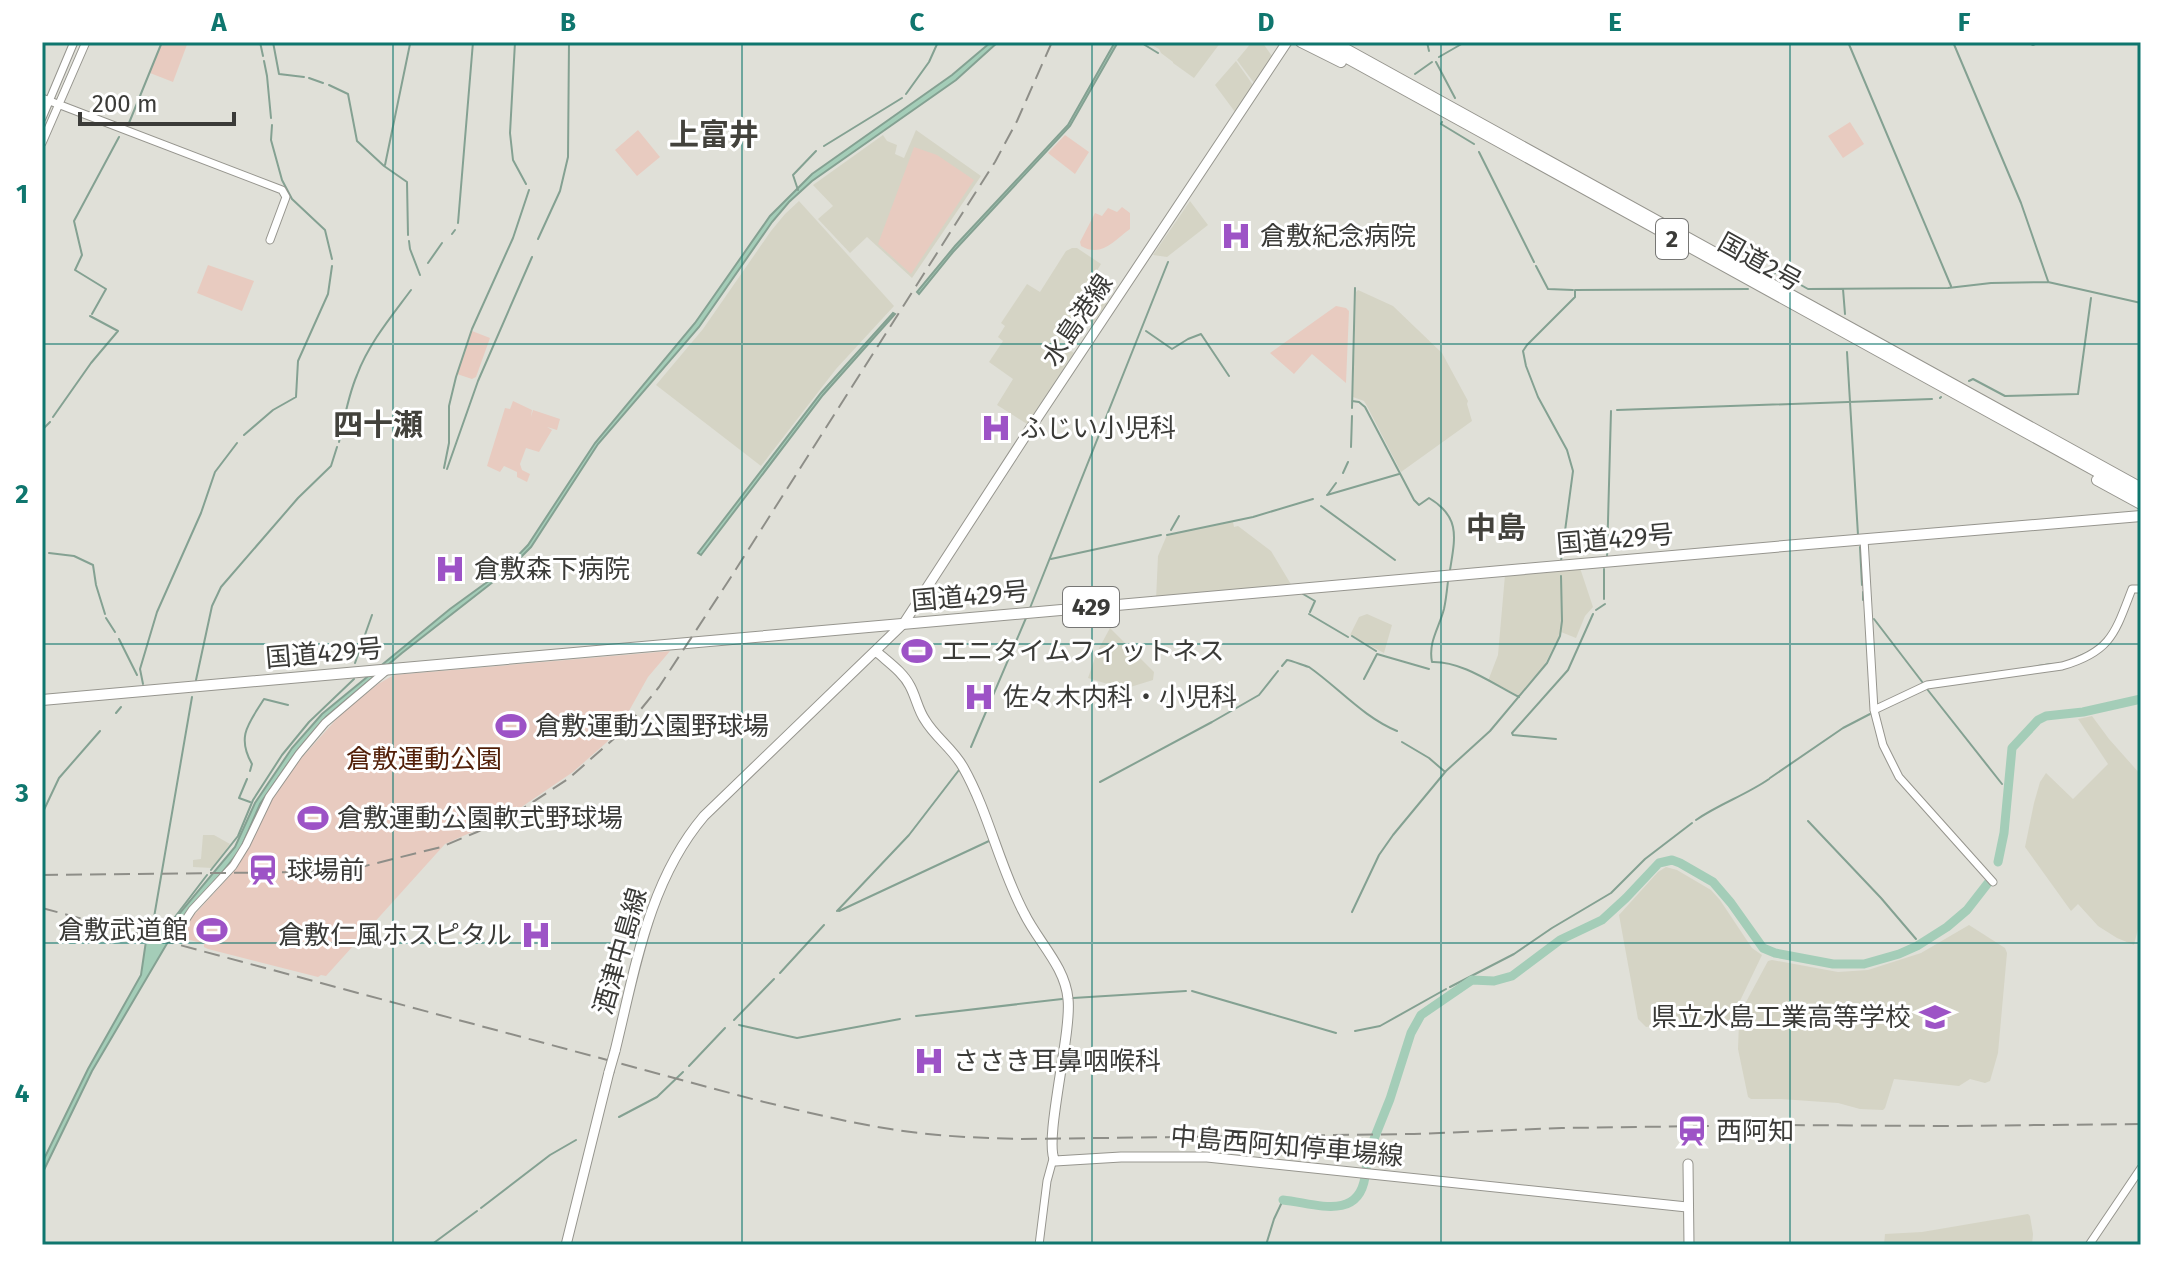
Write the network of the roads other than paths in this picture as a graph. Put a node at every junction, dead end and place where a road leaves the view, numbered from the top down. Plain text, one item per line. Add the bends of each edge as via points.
1 (74, 42) edge
2 (86, 42) edge
3 (1287, 42) edge
4 (1301, 42) edge
5 (1318, 42) edge
6 (1333, 42) edge
7 (1346, 42) edge
8 (1375, 69) junction
9 (46, 100) edge
10 (58, 105) junction
11 (42, 118) edge
12 (1511, 139) junction
13 (42, 143) edge
14 (1520, 154) junction
15 (270, 240) dead end
16 (1814, 306) junction
17 (1823, 322) junction
18 (1946, 384) junction
19 (2141, 485) edge
20 (2126, 496) junction
21 (2141, 496) edge
22 (2141, 504) edge
23 (2141, 516) edge
24 (2108, 519) junction
25 (1864, 539) junction
26 (2141, 589) edge
27 (904, 623) junction
28 (877, 652) junction
29 (388, 669) junction
30 (42, 700) edge
31 (1874, 710) junction
32 (1993, 882) dead end
33 (173, 939) dead end
34 (1053, 1159) junction
35 (1688, 1164) dead end
36 (2141, 1168) edge
37 (1687, 1207) junction
38 (566, 1245) edge
39 (1039, 1245) edge
40 (1689, 1245) edge
41 (2089, 1245) edge

1 - 9 street
2 - 10 street
3 - 27 main road, 水島港線
4 - 14 highway
5 - 8 highway, 国道2号 / 2
6 - 8 highway, 国道2号 / 2
7 - 12 highway
8 - 12 highway, 国道2号 / 2
8 - 14 highway, 国道2号 / 2
9 - 10 street
9 - 11 street
10 - 13 street
10 - 15 street via 282,190 286,197
12 - 16 highway, 国道2号 / 2
14 - 17 highway, 国道2号 / 2
16 - 18 highway, 国道2号 / 2
16 - 19 highway
17 - 18 highway, 国道2号 / 2
17 - 20 highway via 1893,367
18 - 19 highway, 国道2号 / 2
18 - 21 highway, 国道2号 / 2
20 - 22 highway
20 - 24 highway via 2128,509
23 - 24 highway, 国道429号 / 429
24 - 25 highway, 国道429号 / 429
25 - 27 highway, 国道429号 / 429
25 - 31 street
26 - 31 street via 2132,589 2112,637 2083,658 2062,666 1927,685
27 - 28 main road
27 - 29 highway, 国道429号 / 429
28 - 34 main road via 907,680 923,718 963,765 1023,912 1065,983 1069,1016
28 - 38 main road, 酒津中島線, bridge via 704,816 665,879 649,917
29 - 30 highway, 国道429号 / 429
29 - 33 street via 325,723 299,754 269,797 233,866
31 - 32 street via 1899,777
34 - 37 main road, 中島西阿知停車場線 via 1207,1157
34 - 39 street
35 - 37 main road
36 - 41 street
37 - 40 main road

